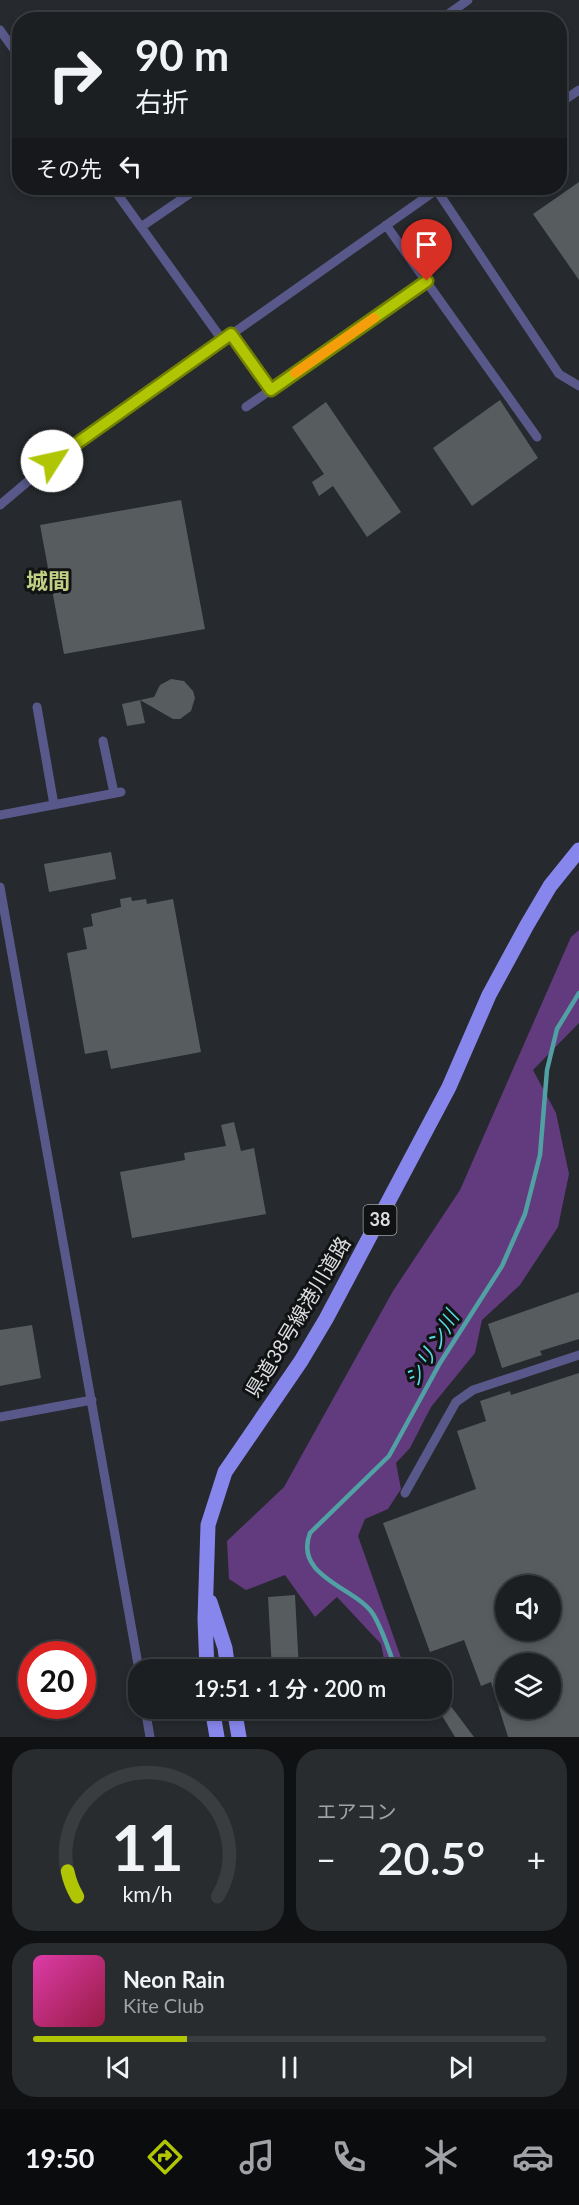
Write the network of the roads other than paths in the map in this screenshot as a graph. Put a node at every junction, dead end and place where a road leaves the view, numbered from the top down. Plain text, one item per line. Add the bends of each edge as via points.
1 (468, 0) edge
2 (451, 12) edge
3 (0, 30) edge
4 (12, 47) edge
5 (118, 195) edge
6 (188, 195) edge
7 (428, 195) edge
8 (443, 195) edge
9 (386, 225) junction
10 (141, 227) junction
11 (427, 281) junction
12 (227, 337) junction
13 (579, 386) edge
14 (271, 390) junction
15 (246, 407) dead end
16 (537, 437) dead end
17 (0, 505) edge
18 (37, 707) dead end
19 (103, 741) dead end
20 (54, 804) junction
21 (0, 815) edge
22 (579, 850) edge
23 (0, 887) edge
24 (579, 1355) edge
25 (92, 1400) junction
26 (0, 1416) edge
27 (405, 1493) dead end
28 (207, 1594) junction
29 (137, 1659) edge
30 (207, 1659) edge
31 (226, 1659) edge
32 (148, 1719) edge
33 (214, 1719) edge
34 (236, 1719) edge
35 (150, 1737) edge
36 (217, 1737) edge
37 (239, 1737) edge

1 - 2 lane
3 - 4 lane
5 - 10 lane
6 - 10 lane
7 - 9 lane
8 - 13 lane via 560,375
9 - 11 lane
9 - 12 lane
10 - 12 lane
11 - 14 lane
11 - 16 lane
12 - 14 lane
12 - 17 lane via 52,461
14 - 15 lane
18 - 20 lane
19 - 20 lane via 117,792
20 - 21 lane
22 - 28 main road, 県道38号線港川道路 / 38 via 526,925 489,995 449,1087 326,1319 225,1472 208,1525
23 - 25 lane
24 - 27 lane via 473,1390 456,1402
25 - 26 lane
25 - 29 lane
28 - 30 main road, 県道38号線港川道路 / 38
28 - 31 main road, 県道38号線港川道路 / 38
32 - 35 lane
33 - 36 main road
34 - 37 main road

